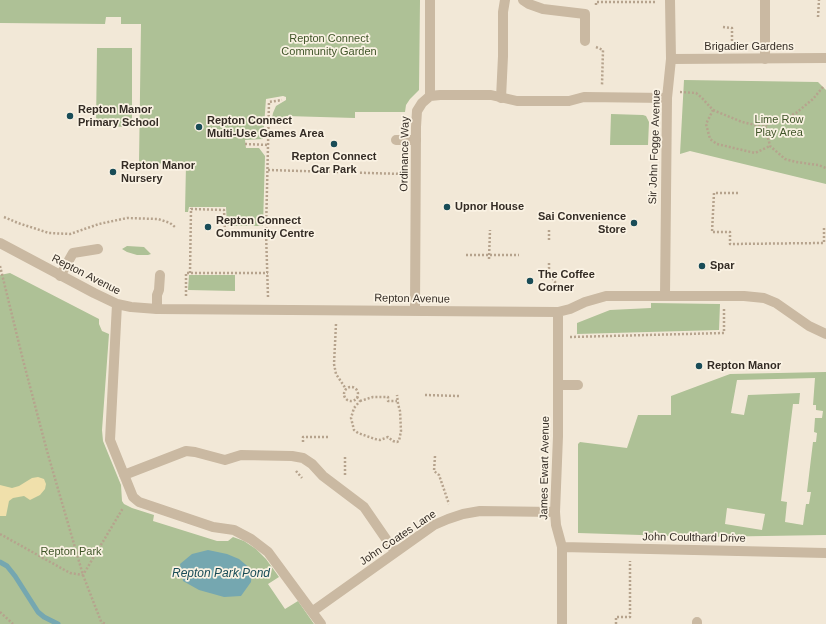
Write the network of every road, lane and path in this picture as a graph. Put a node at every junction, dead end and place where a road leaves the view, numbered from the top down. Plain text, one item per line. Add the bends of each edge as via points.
1 (430, 0) edge
2 (505, 0) edge
3 (523, 0) edge
4 (670, 0) edge
5 (765, 0) edge
6 (819, 0) edge
7 (616, 1) edge
8 (656, 2) dead end
9 (585, 14) junction
10 (818, 17) dead end
11 (723, 27) dead end
12 (585, 41) joint
13 (732, 47) dead end
14 (826, 58) edge
15 (672, 59) junction
16 (765, 59) junction
17 (823, 87) dead end
18 (602, 88) dead end
19 (680, 92) dead end
20 (430, 96) junction
21 (501, 98) junction
22 (667, 98) junction
23 (282, 100) dead end
24 (713, 110) junction
25 (765, 125) junction
26 (396, 140) dead end
27 (416, 140) junction
28 (245, 144) dead end
29 (268, 144) junction
30 (770, 146) junction
31 (826, 168) edge
32 (268, 170) junction
33 (407, 174) dead end
34 (738, 193) dead end
35 (4, 217) dead end
36 (175, 227) dead end
37 (824, 228) dead end
38 (490, 230) dead end
39 (549, 230) dead end
40 (266, 232) junction
41 (549, 240) dead end
42 (0, 243) edge
43 (98, 249) dead end
44 (489, 254) junction
45 (466, 255) dead end
46 (519, 255) dead end
47 (489, 259) dead end
48 (549, 263) dead end
49 (0, 266) edge
50 (190, 273) junction
51 (268, 273) junction
52 (160, 275) dead end
53 (60, 276) junction
54 (560, 286) dead end
55 (186, 296) dead end
56 (665, 296) junction
57 (268, 297) dead end
58 (117, 304) junction
59 (157, 309) junction
60 (724, 309) dead end
61 (415, 311) junction
62 (558, 312) junction
63 (336, 323) dead end
64 (826, 334) edge
65 (570, 337) dead end
66 (558, 385) junction
67 (578, 385) dead end
68 (346, 389) junction
69 (397, 395) dead end
70 (425, 395) dead end
71 (459, 396) dead end
72 (356, 397) junction
73 (360, 401) junction
74 (398, 401) junction
75 (329, 437) dead end
76 (303, 442) dead end
77 (345, 456) dead end
78 (435, 456) dead end
79 (124, 475) junction
80 (344, 482) dead end
81 (448, 504) dead end
82 (123, 508) dead end
83 (555, 512) junction
84 (0, 534) edge
85 (562, 547) junction
86 (395, 552) junction
87 (826, 553) edge
88 (630, 560) dead end
89 (83, 575) junction
90 (312, 611) junction
91 (0, 612) edge
92 (13, 624) edge
93 (102, 624) edge
94 (107, 624) edge
95 (321, 624) edge
96 (562, 624) edge
97 (616, 624) edge

1 - 20 street
2 - 21 street
3 - 9 street via 543,9
4 - 15 street, Sir John Fogge Avenue
5 - 16 street
6 - 10 path
7 - 8 path
7 - 9 path via 596,2 596,12
9 - 12 street
11 - 13 path via 732,28
12 - 18 path via 603,50
14 - 16 street, Brigadier Gardens
15 - 16 street, Brigadier Gardens
15 - 22 street, Sir John Fogge Avenue
17 - 25 path via 796,113
19 - 24 path via 696,93
20 - 21 street via 491,95
20 - 27 street, Ordinance Way via 417,112
21 - 22 street via 517,101 569,100 584,97
22 - 56 street, Sir John Fogge Avenue
23 - 29 path via 269,102
24 - 25 path via 751,125
24 - 30 path via 706,124 710,139 717,144 755,153
25 - 30 path
26 - 27 street
27 - 61 street, Ordinance Way
28 - 29 path
29 - 32 path
30 - 31 path via 785,159
32 - 33 path
32 - 40 path
34 - 37 path via 714,193 712,232 730,232 730,244 824,243
35 - 36 path via 50,233 70,234 127,218 158,219
38 - 44 path
39 - 41 path
40 - 50 path via 225,231 224,210 191,209
40 - 51 path
42 - 53 street, Repton Avenue
43 - 53 street via 73,252
44 - 45 path
44 - 46 path
44 - 47 path
48 - 54 path via 549,273
49 - 89 path via 23,360
50 - 51 path
50 - 55 path via 186,273
51 - 57 path
52 - 59 street
53 - 58 street, Repton Avenue
56 - 62 street, Repton Avenue via 606,296
56 - 64 street, Repton Avenue via 764,298
58 - 59 street, Repton Avenue
58 - 79 street via 110,440
59 - 61 street, Repton Avenue
60 - 65 path via 724,333
61 - 62 street, Repton Avenue
62 - 66 street, James Ewart Avenue
63 - 68 path via 334,364 336,374
66 - 67 street
66 - 83 street, James Ewart Avenue
68 - 72 path via 356,389
68 - 72 path via 344,395 347,399
69 - 74 path
70 - 71 path
72 - 73 path
73 - 74 path via 373,397 388,397 388,401
73 - 74 path via 352,413 354,430 375,439 388,437 397,442 401,431
75 - 76 path via 303,437
77 - 80 path
78 - 81 path via 434,471 439,474
79 - 86 street via 186,451 225,460 241,455 303,458 364,507
79 - 90 street via 133,497 140,502 213,527 234,530 261,546
82 - 89 path
83 - 85 street, James Ewart Avenue
83 - 86 street, John Coates Lane via 480,511 464,514 434,525
84 - 89 path via 70,573
85 - 87 street, John Coulthard Drive
85 - 96 street, James Ewart Avenue
86 - 90 street, John Coates Lane
88 - 97 path via 630,617 616,617
89 - 93 path
90 - 95 street
91 - 92 path
93 - 94 path

